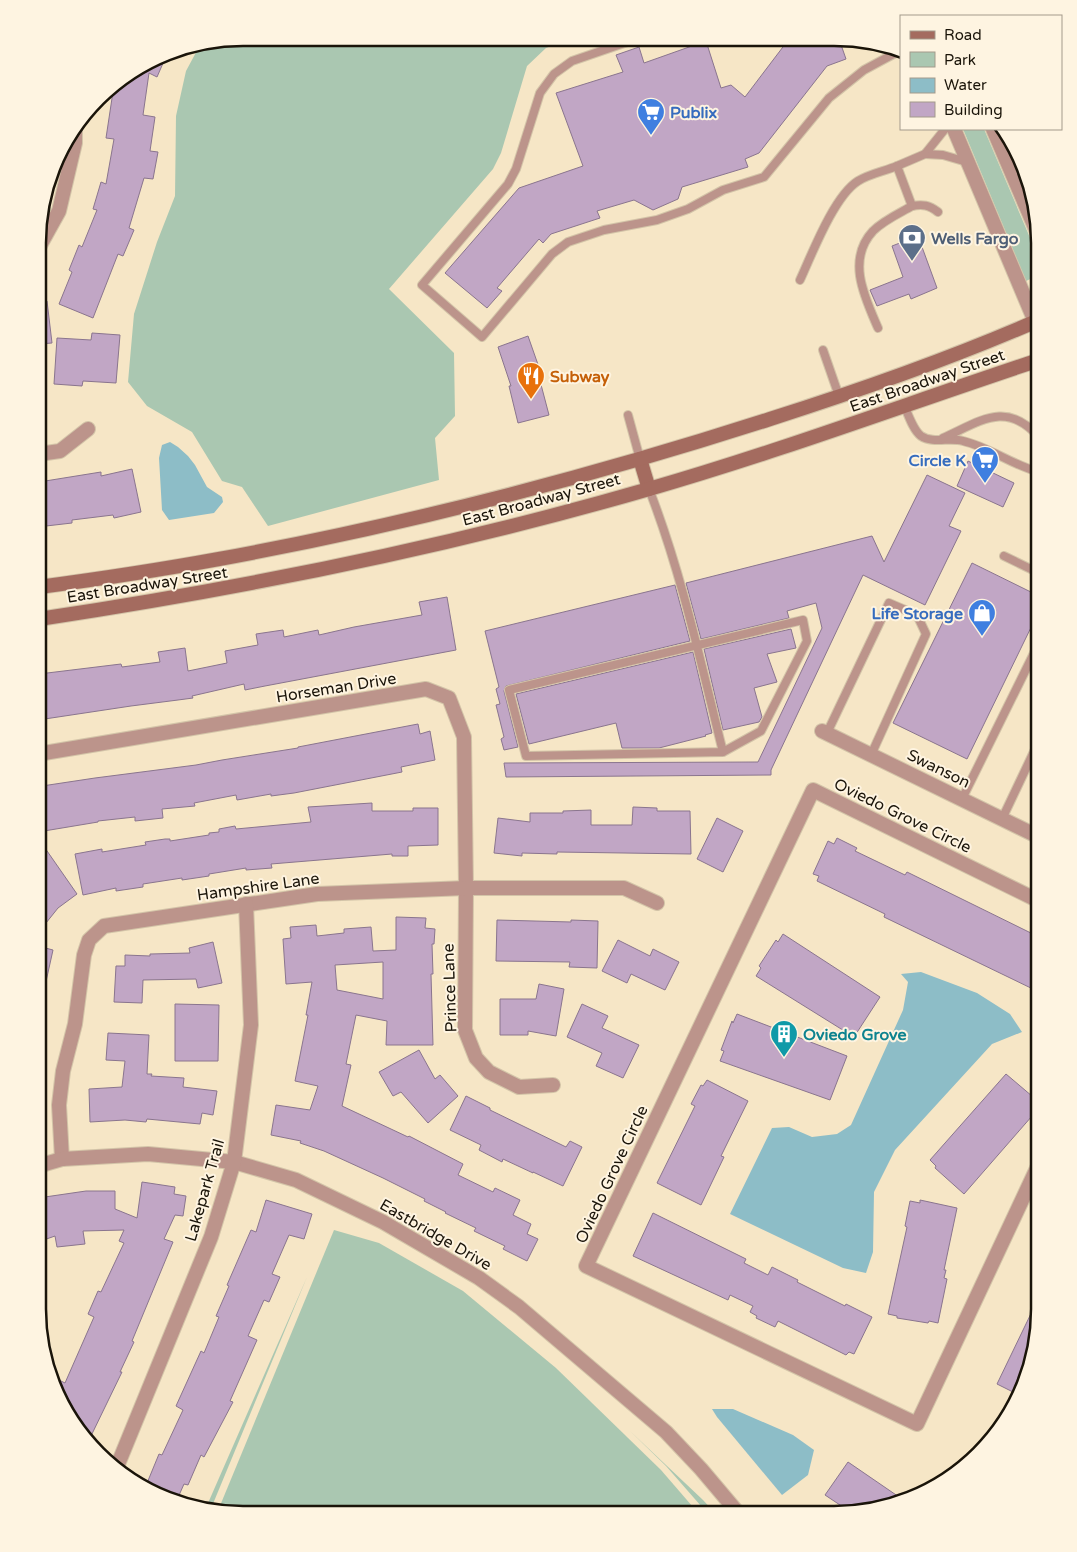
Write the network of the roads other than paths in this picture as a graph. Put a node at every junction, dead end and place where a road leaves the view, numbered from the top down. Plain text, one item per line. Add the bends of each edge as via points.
1 (616, 46) edge
2 (891, 55) edge
3 (944, 130) edge
4 (954, 130) edge
5 (993, 130) edge
6 (75, 141) edge
7 (925, 154) junction
8 (967, 162) junction
9 (897, 166) junction
10 (912, 206) junction
11 (1028, 211) edge
12 (938, 212) dead end
13 (47, 233) edge
14 (800, 280) dead end
15 (1031, 308) edge
16 (1031, 327) edge
17 (878, 328) dead end
18 (823, 350) dead end
19 (1031, 363) edge
20 (839, 396) junction
21 (904, 405) junction
22 (628, 415) dead end
23 (1031, 428) edge
24 (88, 429) dead end
25 (956, 436) junction
26 (46, 453) edge
27 (640, 460) junction
28 (1031, 469) edge
29 (649, 489) junction
30 (1004, 556) dead end
31 (1031, 569) edge
32 (46, 587) edge
33 (46, 618) edge
34 (696, 647) junction
35 (1031, 659) edge
36 (825, 732) joint
37 (724, 752) junction
38 (46, 753) edge
39 (870, 754) junction
40 (1031, 757) edge
41 (962, 799) junction
42 (1002, 819) junction
43 (1031, 833) edge
44 (466, 888) junction
45 (1031, 898) edge
46 (657, 903) dead end
47 (246, 904) junction
48 (553, 1085) dead end
49 (62, 1158) junction
50 (234, 1162) junction
51 (46, 1163) edge
52 (1031, 1181) edge
53 (119, 1462) edge
54 (732, 1506) edge

1 - 2 lane via 572,61 554,74 540,93 508,184 422,285 482,337 552,254 568,242 604,230 657,220 688,209 723,190 764,177 829,98 864,70
3 - 7 lane
4 - 8 street
5 - 11 street
6 - 13 street via 59,211
7 - 8 lane
7 - 9 lane
8 - 15 street
9 - 10 lane
9 - 14 lane via 858,182 847,192 828,222
10 - 12 lane via 930,206
10 - 17 lane via 873,231 859,260 864,295
16 - 20 main road, East Broadway Street
18 - 20 lane
19 - 21 main road, East Broadway Street
20 - 27 main road, East Broadway Street
21 - 25 lane via 919,434 929,440
21 - 29 main road, East Broadway Street
22 - 27 lane
23 - 25 lane via 1003,415 991,417
24 - 26 street via 60,451
25 - 28 lane
27 - 29 main road
27 - 32 main road, East Broadway Street via 495,498 303,542
29 - 33 main road, East Broadway Street via 444,543 357,562 222,590
29 - 34 lane via 661,519
30 - 31 lane
34 - 37 lane
34 - 37 lane via 803,620 807,640 761,731
34 - 37 lane via 509,690 526,756
35 - 41 lane
36 - 39 street, Swanson
36 - 39 lane via 889,603 917,614 926,634
38 - 44 street, Horseman Drive via 426,690 449,698 464,737
39 - 41 street, Swanson
40 - 42 lane
41 - 42 street, Swanson
42 - 43 street, Swanson
44 - 46 street, Hampshire Lane via 624,888
44 - 47 street, Hampshire Lane via 317,894
44 - 48 street, Prince Lane via 465,1030 476,1058 489,1072 519,1087
45 - 52 street, Oviedo Grove Circle via 813,790 586,1266 917,1424
47 - 49 street, Hampshire Lane via 104,926 89,940 75,1024 63,1071 59,1105
47 - 50 street, Lakepark Trail via 251,1025
49 - 50 street, Eastbridge Drive via 148,1154
49 - 51 street, Eastbridge Drive
50 - 53 street, Lakepark Trail via 211,1237
50 - 54 street, Eastbridge Drive via 296,1180 383,1222 479,1278 519,1307 666,1432

